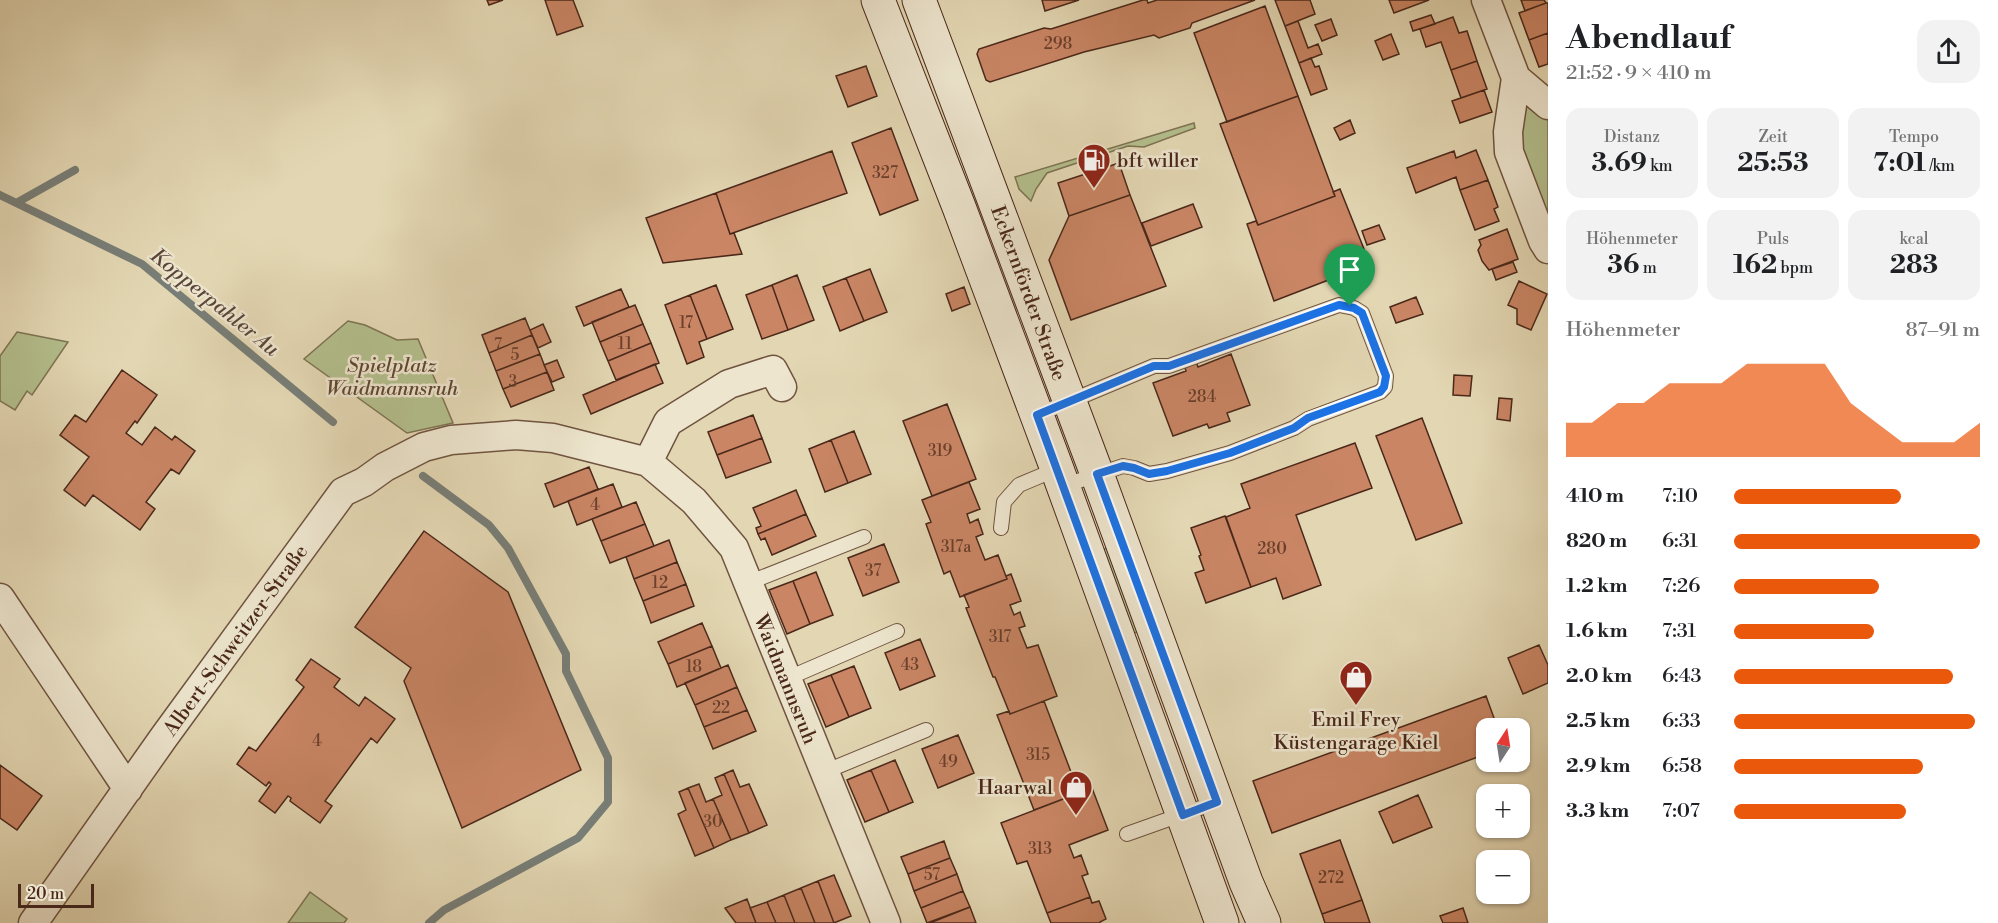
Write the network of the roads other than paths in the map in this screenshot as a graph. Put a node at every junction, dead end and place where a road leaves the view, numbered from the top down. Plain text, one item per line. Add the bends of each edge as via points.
1 (878, 0) edge
2 (919, 0) edge
3 (1486, 0) edge
4 (1516, 78) junction
5 (1548, 105) edge
6 (937, 106) junction
7 (1548, 249) edge
8 (782, 387) dead end
9 (1069, 402) junction
10 (1037, 415) junction
11 (648, 462) junction
12 (1097, 474) junction
13 (1060, 477) junction
14 (343, 492) joint
15 (1001, 528) dead end
16 (864, 537) dead end
17 (748, 583) junction
18 (0, 598) edge
19 (897, 631) dead end
20 (786, 679) junction
21 (926, 730) dead end
22 (824, 772) junction
23 (128, 789) junction
24 (1217, 802) junction
25 (1183, 815) junction
26 (1127, 834) dead end
27 (33, 923) edge
28 (886, 923) edge
29 (1222, 923) edge
30 (1264, 923) edge

1 - 6 main road, Eckernförder Straße
2 - 6 main road, Eckernförder Straße
3 - 4 street
4 - 5 street
4 - 7 street via 1509,152
6 - 9 main road, Eckernförder Straße via 994,199
6 - 10 main road, Eckernförder Straße via 959,207
8 - 11 street via 773,370 729,384 668,422
9 - 10 lane
9 - 12 main road, Eckernförder Straße
9 - 12 lane via 1154,366 1169,366 1339,305 1362,313 1386,376 1380,392 1308,418 1294,428 1230,453 1149,474 1123,466
10 - 13 main road, Eckernförder Straße
11 - 14 street, Waidmannsruh via 553,438 476,436 424,447
11 - 17 street, Waidmannsruh via 694,501 734,548
12 - 13 lane
12 - 24 main road, Eckernförder Straße
13 - 15 lane via 1018,484 1004,502
13 - 25 main road, Eckernförder Straße
14 - 23 street, Albert-Schweitzer-Straße
16 - 17 lane
17 - 20 street, Waidmannsruh
18 - 23 street
19 - 20 lane
20 - 22 street, Waidmannsruh
21 - 22 lane
22 - 28 street, Waidmannsruh
23 - 27 street, Albert-Schweitzer-Straße
24 - 25 lane
24 - 30 main road, Eckernförder Straße
25 - 26 lane
25 - 29 main road, Eckernförder Straße

